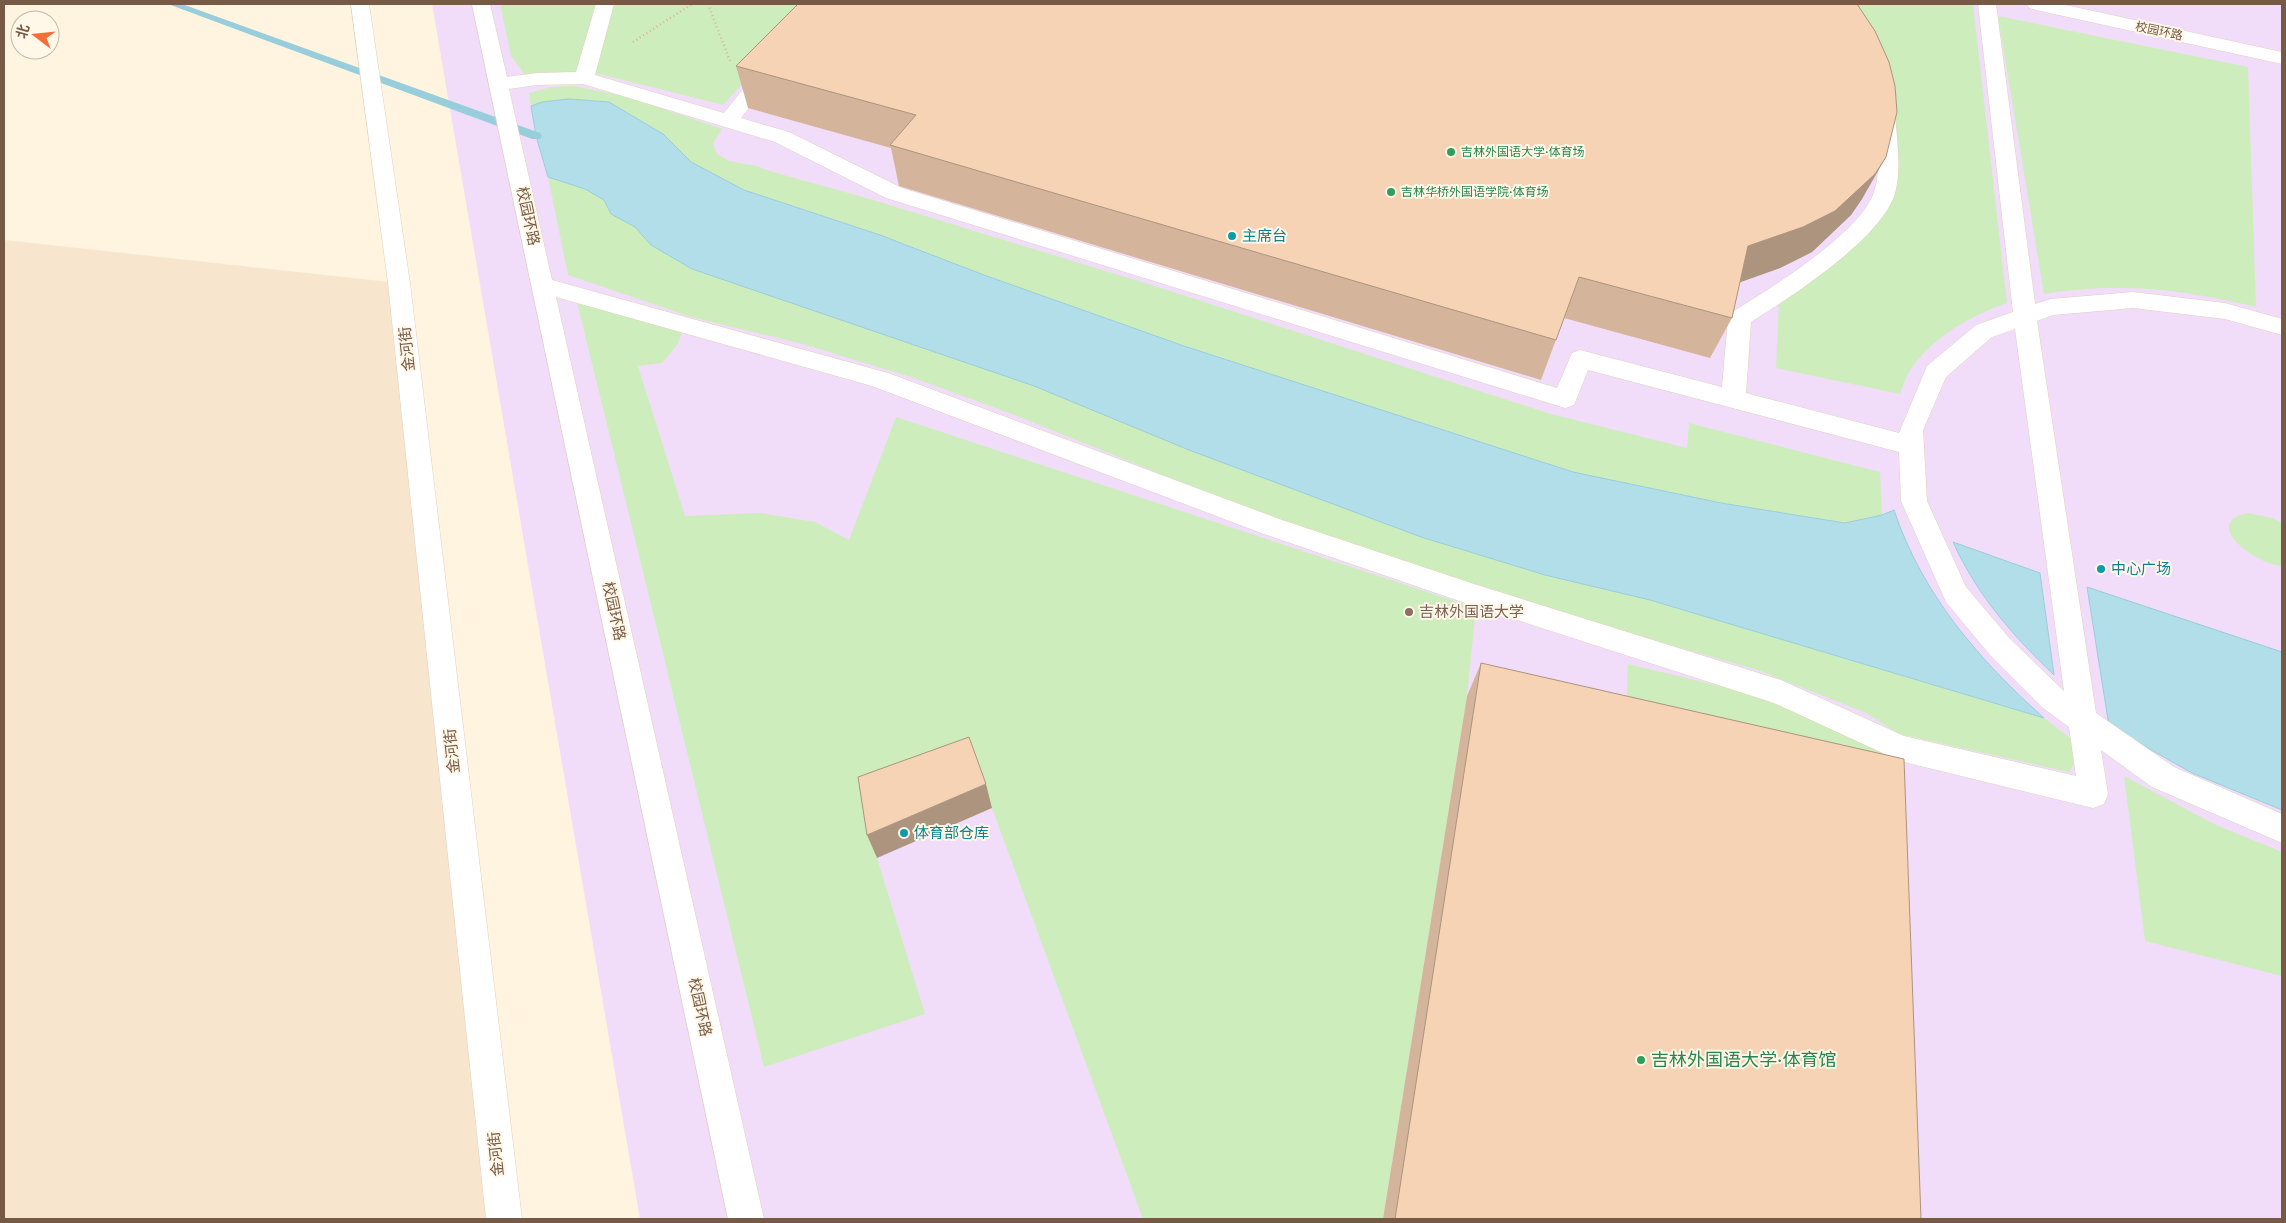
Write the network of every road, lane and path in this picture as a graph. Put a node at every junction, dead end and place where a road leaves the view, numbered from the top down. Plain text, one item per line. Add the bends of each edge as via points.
1 (360, 4) edge
2 (481, 4) edge
3 (604, 4) edge
4 (692, 4) edge
5 (708, 4) edge
6 (1987, 4) edge
7 (2036, 4) edge
8 (780, 56) edge
9 (2282, 58) edge
10 (584, 78) junction
11 (498, 84) junction
12 (1880, 98) edge
13 (744, 101) junction
14 (728, 121) junction
15 (543, 285) junction
16 (2025, 316) junction
17 (2282, 328) edge
18 (1733, 399) junction
19 (1912, 446) junction
20 (2082, 719) junction
21 (2282, 829) edge
22 (504, 1219) edge
23 (746, 1219) edge

1 - 22 street, 金河街 via 399,283
2 - 11 street, 校园环路
3 - 10 street
4 - 10 path
5 - 13 path
6 - 16 street
7 - 9 street, 校园环路
8 - 13 street
10 - 11 street
10 - 14 street
11 - 15 street, 校园环路
12 - 18 street via 1885,114 1888,150 1885,194 1864,225 1835,251 1740,318
13 - 14 street
14 - 18 street via 782,137 894,193 1565,400 1580,359
15 - 20 street via 879,379 1274,527 1474,596 1780,693 1900,748 2093,794
15 - 23 street, 校园环路
16 - 17 street via 2051,307 2133,300 2225,311
16 - 19 street via 1984,331 1936,372 1911,430
16 - 20 street
18 - 19 street
19 - 20 street via 1914,501 1956,594 2000,646 2053,699
20 - 21 street via 2163,777

